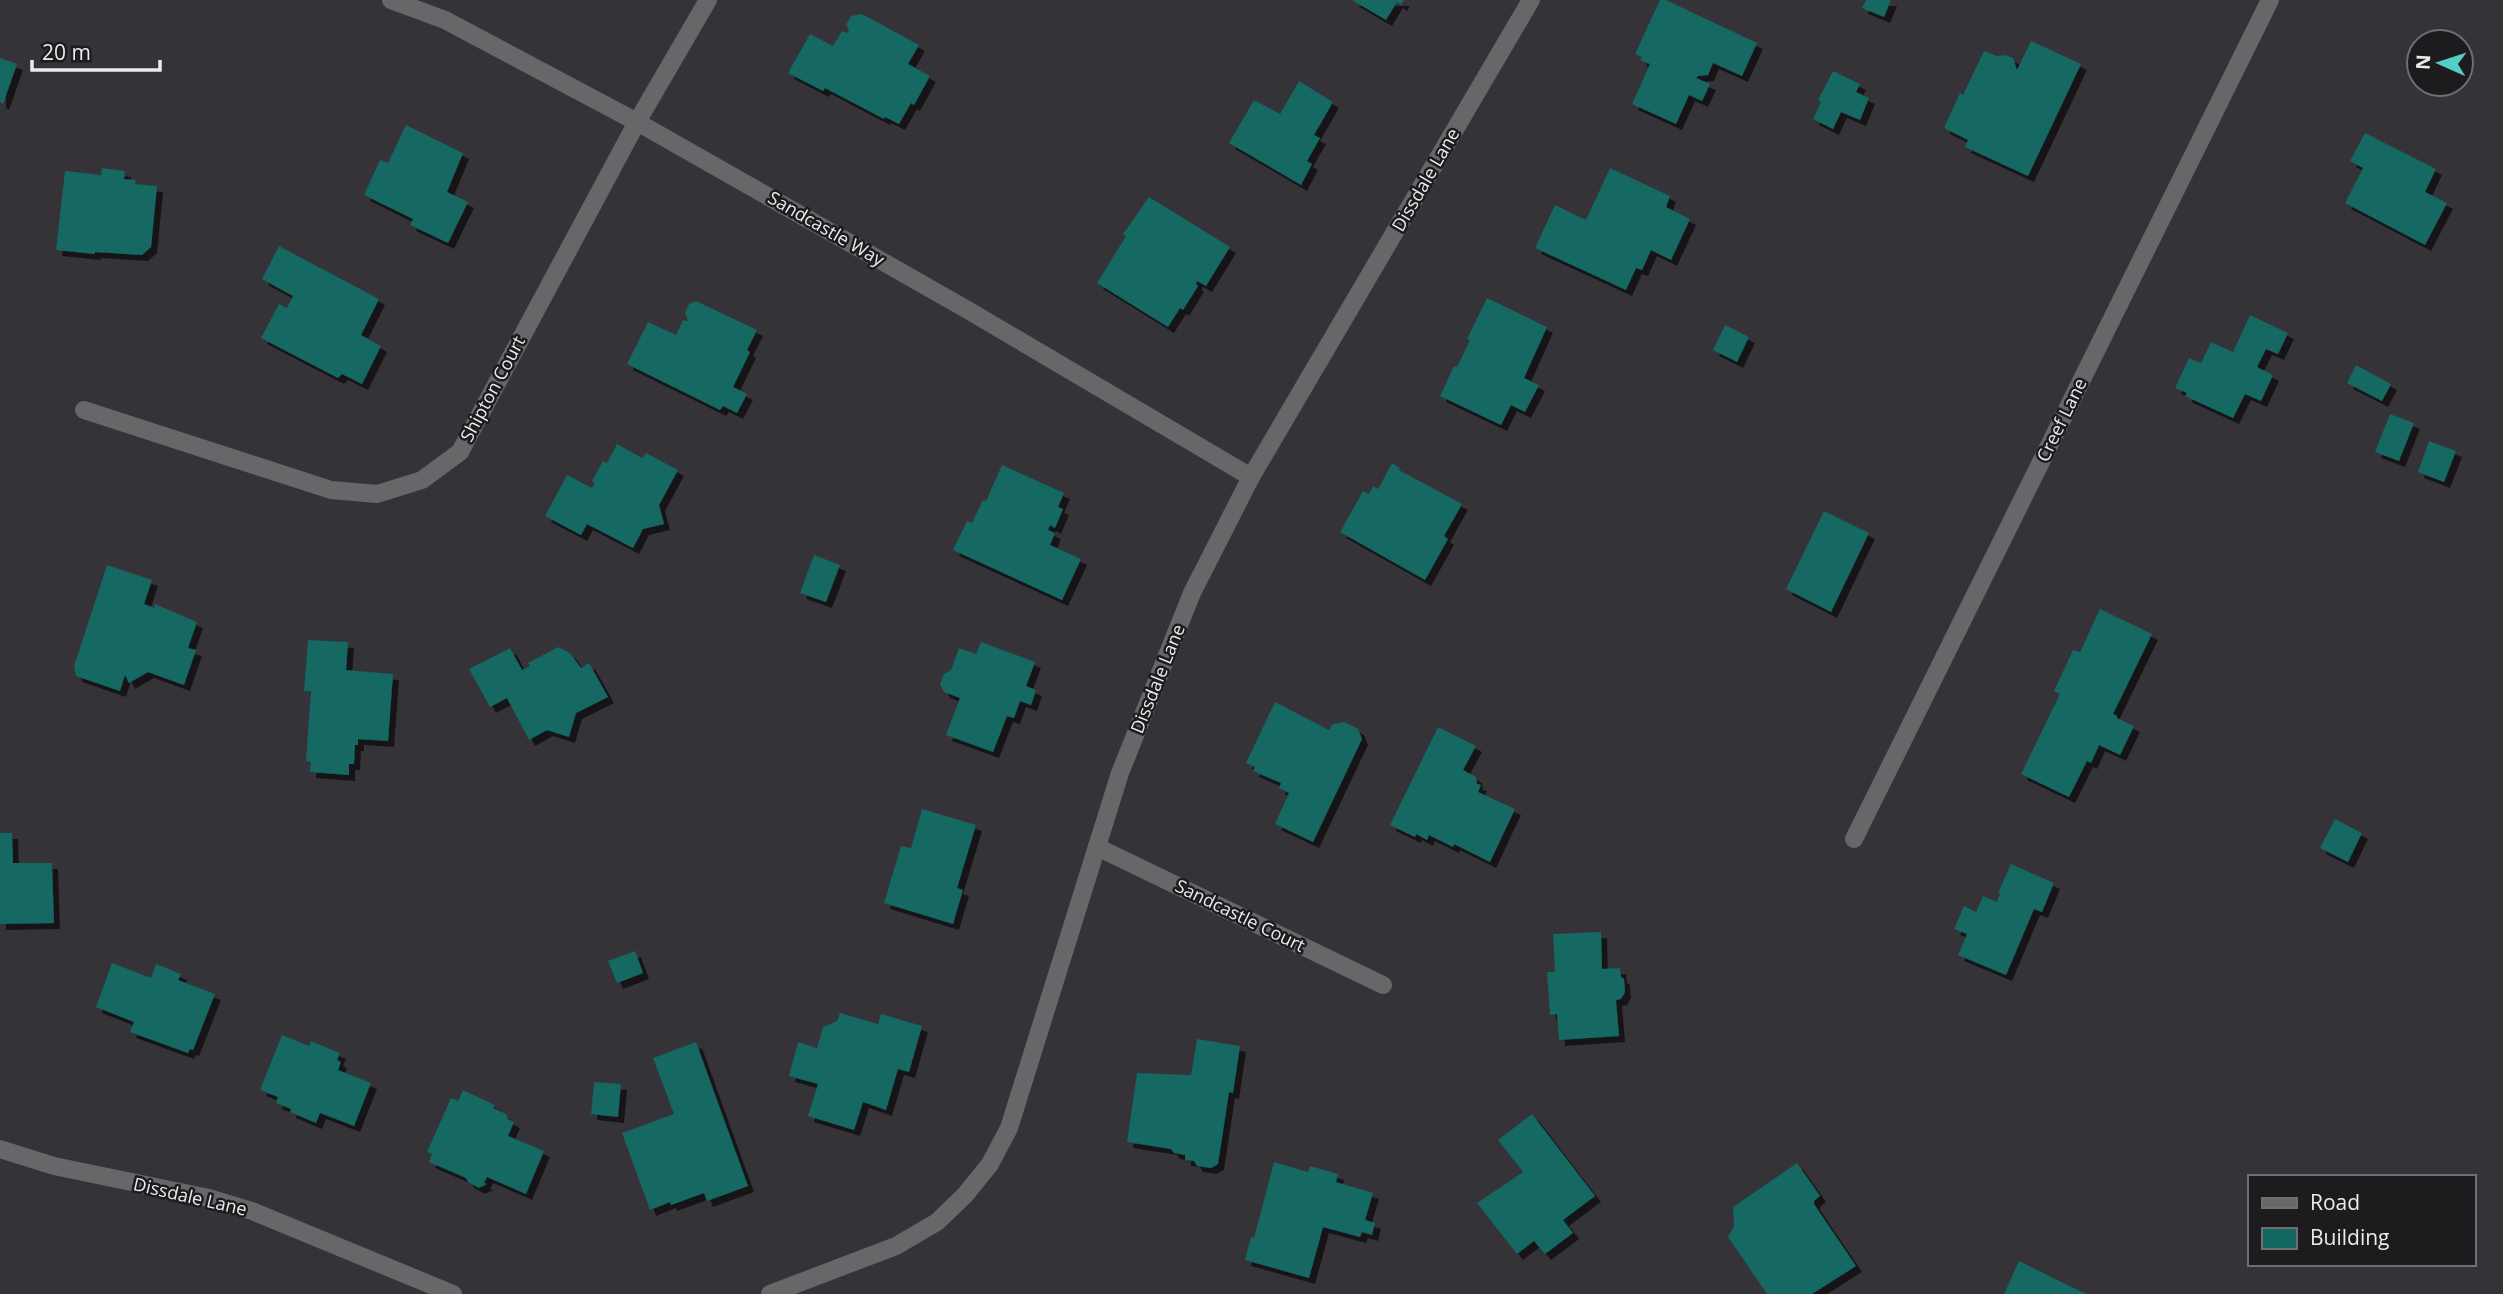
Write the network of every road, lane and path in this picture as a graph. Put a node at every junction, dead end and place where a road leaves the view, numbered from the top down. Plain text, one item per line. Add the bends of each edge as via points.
1 (391, 0) edge
2 (708, 0) edge
3 (1531, 0) edge
4 (2270, 0) edge
5 (637, 122) junction
6 (84, 410) dead end
7 (1251, 477) junction
8 (1854, 839) dead end
9 (1097, 847) junction
10 (1383, 985) dead end
11 (0, 1149) edge
12 (800, 1289) edge
13 (453, 1294) edge
14 (769, 1294) edge

1 - 5 street, Sandcastle Way via 445,20
2 - 5 street, Shipton Court
3 - 7 street, Dissdale Lane
4 - 8 street, Creef Lane
5 - 6 street, Shipton Court via 460,452 422,480 377,494 331,491
5 - 7 street, Sandcastle Way
7 - 9 street, Dissdale Lane via 1192,593 1120,773
9 - 10 street, Sandcastle Court
9 - 12 street, Dissdale Lane via 1009,1128 990,1164 937,1222 896,1246
11 - 13 street, Dissdale Lane via 54,1166 252,1211
12 - 14 street, Dissdale Lane

